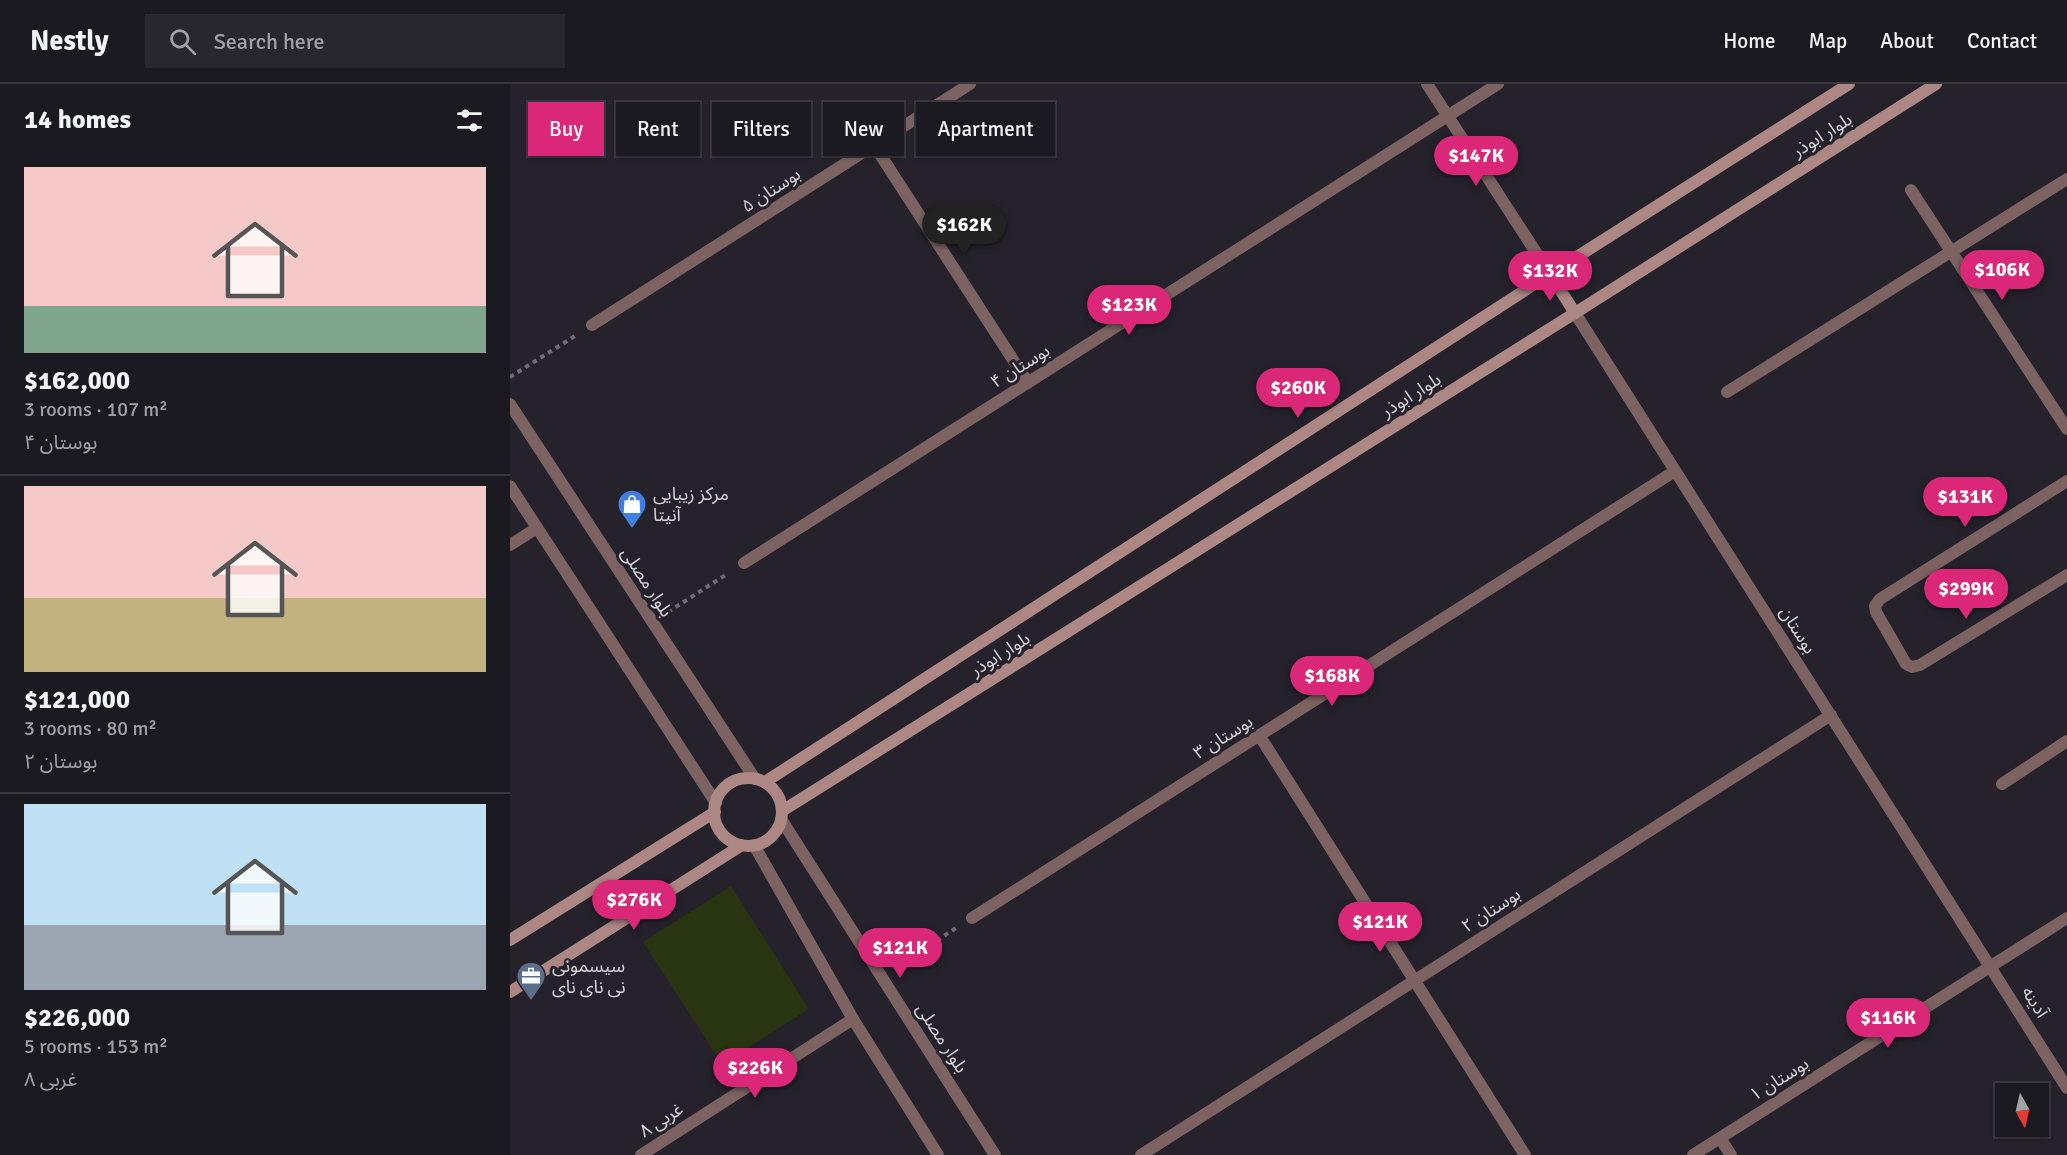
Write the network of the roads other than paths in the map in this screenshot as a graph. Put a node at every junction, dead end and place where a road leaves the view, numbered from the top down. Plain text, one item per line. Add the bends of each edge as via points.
1 (970, 84) edge
2 (1427, 84) edge
3 (1498, 84) edge
4 (1849, 84) edge
5 (1936, 84) edge
6 (1448, 116) junction
7 (904, 126) edge
8 (857, 156) edge
9 (881, 156) edge
10 (2067, 179) edge
11 (1911, 190) dead end
12 (1951, 250) junction
13 (1550, 274) junction
14 (1575, 313) junction
15 (592, 325) road end
16 (1028, 383) junction
17 (1727, 392) dead end
18 (510, 404) edge
19 (2067, 429) edge
20 (1676, 471) junction
21 (2067, 481) edge
22 (510, 486) edge
23 (537, 528) junction
24 (510, 544) edge
25 (744, 563) road end
26 (2067, 575) edge
27 (1831, 715) junction
28 (1260, 735) junction
29 (2067, 741) edge
30 (760, 780) junction
31 (2002, 784) dead end
32 (715, 807) junction
33 (782, 815) junction
34 (748, 845) junction
35 (972, 918) road end
36 (2067, 918) edge
37 (510, 940) edge
38 (1991, 966) junction
39 (1415, 980) junction
40 (510, 992) edge
41 (853, 1019) junction
42 (2067, 1088) edge
43 (1720, 1138) junction
44 (641, 1155) edge
45 (938, 1155) edge
46 (995, 1155) edge
47 (1141, 1155) edge
48 (1525, 1155) edge
49 (1693, 1155) edge
50 (1731, 1155) edge

1 - 7 street, بوستان ۵
2 - 6 street
3 - 6 street, بوستان ۴
4 - 13 main road, بلوار ابوذر
5 - 14 main road, بلوار ابوذر
6 - 13 street
6 - 16 street, بوستان ۴
8 - 15 street, بوستان ۵
9 - 16 street
10 - 12 street
11 - 12 street
12 - 17 street
12 - 19 street
13 - 14 main road
13 - 30 main road, بلوار ابوذر
14 - 20 street, بوستان
14 - 33 main road, بلوار ابوذر
16 - 25 street, بوستان ۴
18 - 30 street, بلوار مصلی
20 - 27 street, بوستان
20 - 28 street, بوستان ۳
21 - 26 street via 1880,599 1876,612 1906,664 1912,667
22 - 23 street
23 - 24 street
23 - 32 street
27 - 38 street, بوستان
27 - 39 street, بوستان ۲
28 - 35 street, بوستان ۳
28 - 39 street
29 - 31 street
30 - 32 main road via 735,780 720,794
30 - 33 main road via 774,789
32 - 34 main road via 716,821 726,837
32 - 37 main road
33 - 34 main road via 771,836
33 - 46 street, بلوار مصلی
34 - 40 main road
34 - 41 street
36 - 38 street, بوستان ۱
38 - 42 street, آدینه
38 - 43 street, بوستان ۱
39 - 47 street, بوستان ۲
39 - 48 street
41 - 44 street, ۸ غربی
41 - 45 street
43 - 49 street, بوستان ۱
43 - 50 street

